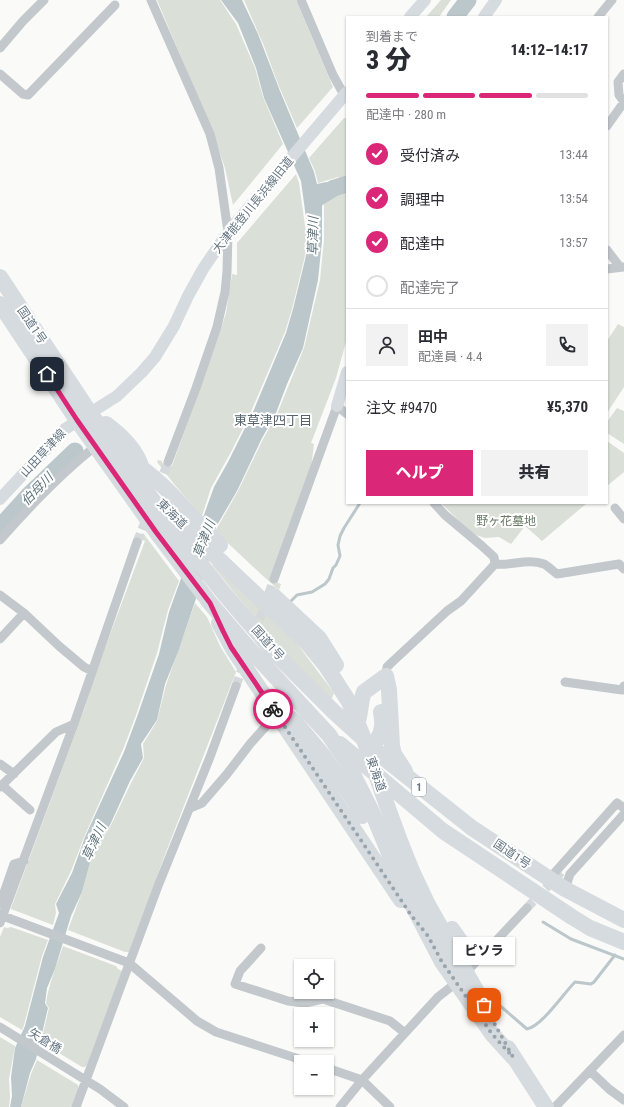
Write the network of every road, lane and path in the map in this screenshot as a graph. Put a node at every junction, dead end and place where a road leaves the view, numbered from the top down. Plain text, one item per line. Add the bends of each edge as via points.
1 (44, 0) edge
2 (151, 0) edge
3 (301, 0) edge
4 (425, 0) edge
5 (496, 0) edge
6 (612, 0) edge
7 (115, 5) dead end
8 (411, 16) edge
9 (485, 16) edge
10 (599, 16) edge
11 (0, 48) edge
12 (0, 74) edge
13 (624, 74) edge
14 (346, 94) edge
15 (624, 102) edge
16 (608, 125) edge
17 (228, 232) junction
18 (608, 251) edge
19 (208, 261) junction
20 (227, 267) junction
21 (622, 267) edge
22 (608, 269) edge
23 (0, 277) edge
24 (0, 304) edge
25 (346, 375) edge
26 (337, 406) junction
27 (346, 413) edge
28 (84, 416) junction
29 (96, 446) junction
30 (122, 456) junction
31 (168, 462) tunnel mouth
32 (142, 468) junction
33 (144, 487) junction
34 (0, 499) edge
35 (165, 504) junction
36 (435, 504) edge
37 (615, 508) dead end
38 (624, 519) edge
39 (156, 532) joint
40 (0, 540) edge
41 (137, 542) tunnel mouth
42 (495, 564) junction
43 (624, 569) edge
44 (274, 579) tunnel mouth
45 (0, 595) edge
46 (24, 613) junction
47 (0, 639) edge
48 (235, 642) junction
49 (92, 670) junction
50 (386, 676) junction
51 (565, 682) dead end
52 (236, 686) tunnel mouth
53 (624, 686) edge
54 (334, 712) junction
55 (276, 715) junction
56 (74, 724) junction
57 (351, 728) junction
58 (329, 735) junction
59 (377, 740) dead end
60 (0, 764) edge
61 (14, 774) junction
62 (416, 784) junction
63 (1, 786) edge
64 (190, 808) junction
65 (624, 809) edge
66 (30, 810) dead end
67 (430, 820) junction
68 (368, 850) junction
69 (24, 861) junction
70 (564, 869) tunnel mouth
71 (549, 879) junction
72 (565, 889) junction
73 (0, 904) edge
74 (527, 908) tunnel mouth
75 (5, 919) edge
76 (624, 920) edge
77 (428, 936) junction
78 (624, 942) edge
79 (261, 948) dead end
80 (481, 956) junction
81 (126, 961) junction
82 (461, 977) junction
83 (0, 1027) edge
84 (405, 1032) junction
85 (624, 1035) edge
86 (294, 1057) edge
87 (334, 1070) edge
88 (590, 1071) junction
89 (82, 1078) junction
90 (362, 1080) junction
91 (624, 1100) edge
92 (122, 1106) edge
93 (76, 1107) edge
94 (340, 1107) edge
95 (390, 1107) edge
96 (546, 1107) edge
97 (555, 1107) edge

1 - 11 street
2 - 17 street via 210,134 219,168
3 - 14 street via 333,75
4 - 8 street
5 - 9 street
6 - 10 street
7 - 12 street via 28,95 23,94
13 - 15 street via 618,82
14 - 17 street, 大津能登川長浜線旧道
15 - 16 street
17 - 19 street, 大津能登川長浜線旧道
17 - 20 street
18 - 21 street
19 - 20 street via 219,260
19 - 28 street, 大津能登川長浜線旧道 via 155,357 117,396
20 - 31 street via 225,292 214,337
21 - 22 street
23 - 28 highway, 国道1号 / 1
24 - 28 highway, 国道1号 / 1
25 - 26 street
26 - 27 street
26 - 44 street
28 - 29 highway, 国道1号 / 1
28 - 30 highway, 国道1号 / 1
28 - 32 highway via 117,433 129,444
28 - 34 street, 山田草津線 via 65,429
29 - 39 highway, 国道1号 / 1
29 - 40 street via 45,491
30 - 32 highway
30 - 33 highway, 国道1号 / 1
32 - 33 highway
32 - 35 highway
33 - 35 highway, 東海道 / 1
35 - 54 highway, 国道1号 / 1 via 180,538 222,591 274,651
35 - 54 highway via 212,538 319,638 342,676 342,684 333,706
35 - 82 highway, 東海道 / 1 via 206,547 307,643 326,666 349,702 400,841
36 - 42 street via 494,557
37 - 38 street
39 - 48 highway, 東海道 / 1 via 210,603 223,631
41 - 49 street
42 - 43 street via 533,562 545,564 557,574 619,564
42 - 50 street via 461,602 447,611 387,667
45 - 46 street
46 - 47 street
46 - 49 street via 84,667
48 - 55 highway, 1
48 - 58 highway, 東海道 / 1 via 271,673
49 - 56 street
50 - 57 highway via 364,692 360,718 357,726
50 - 59 highway via 380,691 383,724
50 - 62 highway via 394,754
51 - 53 street via 622,690
52 - 64 street
54 - 57 highway, 国道1号 / 1
55 - 64 street via 202,803
55 - 68 highway, 1
55 - 68 highway via 292,719 337,770 371,835
56 - 61 street via 56,732
56 - 69 street
57 - 62 highway, 国道1号 / 1
58 - 67 highway, 国道1号 / 1
58 - 77 highway, 東海道 / 1 via 347,762 372,812 403,887
60 - 61 street
61 - 63 street
62 - 71 highway, 国道1号 / 1 via 472,828
63 - 66 street
64 - 81 street
65 - 70 street
65 - 71 street via 617,803
65 - 72 street via 570,874
67 - 78 highway, 国道1号 / 1 via 572,918
67 - 80 highway via 406,812 400,819 426,886 466,949
68 - 77 highway, 1
69 - 73 street via 14,864
69 - 75 street
71 - 72 highway, 国道1号 / 1
72 - 76 highway, 国道1号 / 1
74 - 80 street
75 - 81 street
77 - 82 highway, 東海道 / 1 via 442,962
79 - 84 street via 240,971 235,984 288,1001 305,1003 323,999 390,1021
80 - 82 street
81 - 86 street via 197,1021 216,1032
81 - 89 street
82 - 84 street
82 - 96 highway, 東海道 / 1
83 - 89 street, 矢倉橋
84 - 90 street
85 - 88 street
87 - 90 street
88 - 91 street
88 - 97 street
89 - 92 street, 矢倉橋
89 - 93 street
90 - 94 street
90 - 95 street

